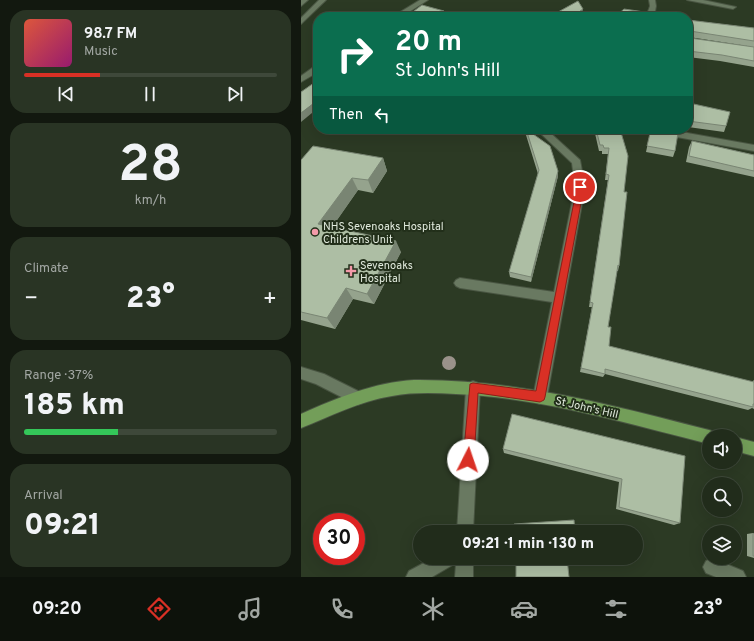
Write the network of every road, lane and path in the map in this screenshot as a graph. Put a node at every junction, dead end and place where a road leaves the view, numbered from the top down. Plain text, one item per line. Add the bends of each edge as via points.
1 (305, 0) edge
2 (323, 0) edge
3 (652, 0) edge
4 (690, 0) edge
5 (420, 1) edge
6 (723, 3) edge
7 (301, 4) edge
8 (733, 7) dead end
9 (404, 12) edge
10 (651, 12) edge
11 (301, 22) edge
12 (313, 72) edge
13 (301, 80) edge
14 (546, 134) edge
15 (677, 134) edge
16 (754, 148) edge
17 (460, 283) dead end
18 (559, 298) junction
19 (301, 373) edge
20 (473, 388) junction
21 (540, 397) junction
22 (357, 398) junction
23 (301, 421) edge
24 (702, 435) edge
25 (742, 446) edge
26 (754, 449) edge
27 (465, 525) edge
28 (437, 565) edge
29 (465, 565) edge
30 (712, 567) dead end
31 (415, 577) edge
32 (464, 577) edge
33 (737, 577) edge

1 - 7 street
2 - 11 street
3 - 10 street
4 - 6 street
5 - 9 street
6 - 8 street
12 - 13 street
14 - 18 street via 577,162 580,187
15 - 16 street
17 - 18 street
18 - 21 street
19 - 22 street
20 - 21 main road, St John's Hill
20 - 22 main road, St John's Hill via 405,387
20 - 27 street
21 - 24 main road, St John's Hill
22 - 23 main road, St John's Hill
25 - 26 main road
28 - 31 street
29 - 32 street
30 - 33 street

